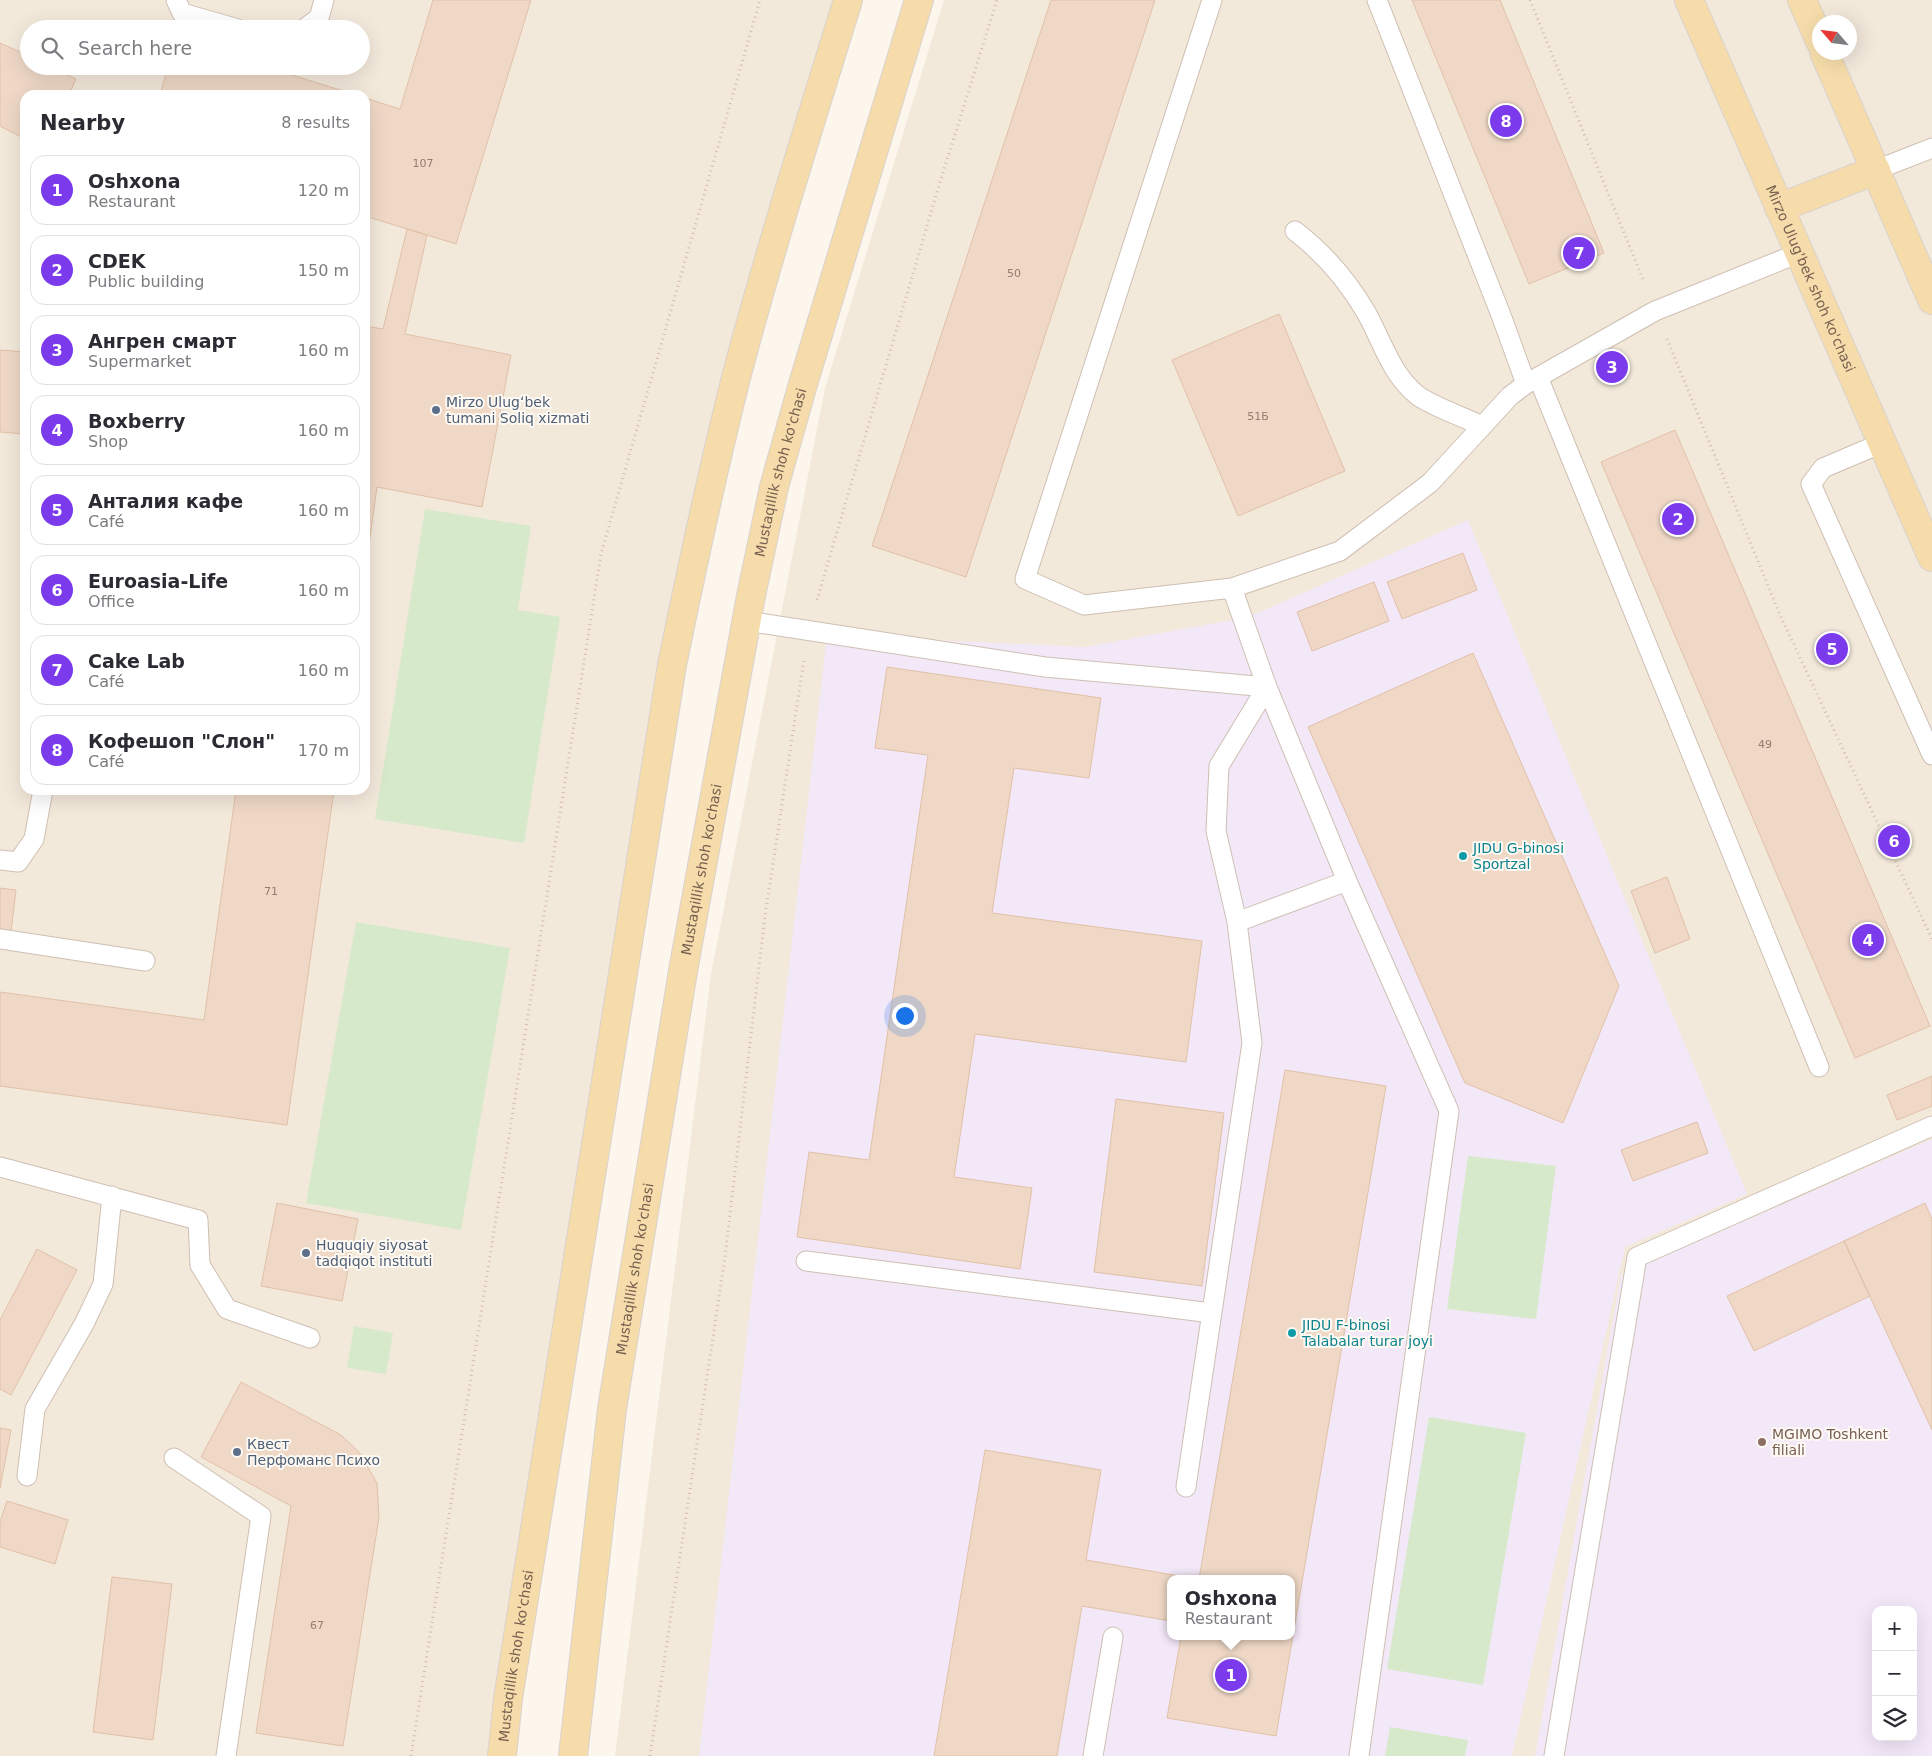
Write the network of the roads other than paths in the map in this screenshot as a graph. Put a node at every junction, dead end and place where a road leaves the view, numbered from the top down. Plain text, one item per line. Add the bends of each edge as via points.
1 (176, 0) edge
2 (324, 0) edge
3 (848, 0) edge
4 (919, 0) edge
5 (1212, 0) edge
6 (1377, 0) edge
7 (1689, 0) edge
8 (1802, 0) edge
9 (206, 20) edge
10 (316, 20) edge
11 (1812, 23) edge
12 (1828, 60) edge
13 (1932, 148) edge
14 (1876, 170) junction
15 (1780, 208) junction
16 (1295, 231) dead end
17 (1799, 253) junction
18 (1932, 300) edge
19 (1532, 380) junction
20 (1482, 426) junction
21 (1882, 443) junction
22 (1932, 557) edge
23 (1232, 588) junction
24 (746, 621) junction
25 (1267, 687) junction
26 (1932, 755) edge
27 (42, 795) edge
28 (0, 860) edge
29 (1347, 881) junction
30 (1238, 922) junction
31 (0, 939) edge
32 (145, 961) dead end
33 (1819, 1067) dead end
34 (1932, 1126) edge
35 (0, 1167) edge
36 (112, 1196) junction
37 (806, 1261) dead end
38 (1212, 1313) junction
39 (310, 1338) dead end
40 (174, 1458) dead end
41 (27, 1476) dead end
42 (1186, 1488) dead end
43 (1113, 1637) dead end
44 (226, 1756) edge
45 (502, 1756) edge
46 (573, 1756) edge
47 (1093, 1756) edge
48 (1359, 1756) edge
49 (1554, 1756) edge

1 - 9 lane via 182,13
2 - 10 lane
3 - 45 main road, Mustaqillik shoh ko'chasi via 760,288 687,591 671,675
4 - 24 main road, Mustaqillik shoh ko'chasi via 800,393 774,487
5 - 23 lane via 1025,578 1084,605
6 - 19 lane via 1502,315
7 - 15 main road, Mirzo Ulug'bek shoh ko'chasi
8 - 11 main road
12 - 14 main road
13 - 14 lane
14 - 15 main road
14 - 18 main road
15 - 17 main road, Mirzo Ulug'bek shoh ko'chasi
16 - 20 lane via 1319,250 1352,289 1385,355 1417,395
17 - 19 lane via 1656,311
17 - 21 main road, Mirzo Ulug'bek shoh ko'chasi
19 - 20 lane via 1510,396
19 - 33 lane
20 - 23 lane via 1430,483 1340,551
21 - 22 main road, Mirzo Ulug'bek shoh ko'chasi
21 - 26 lane via 1823,468 1811,484
23 - 25 lane
24 - 25 lane via 1045,667
24 - 46 main road, Mustaqillik shoh ko'chasi via 683,971 612,1408
25 - 29 lane
25 - 30 lane via 1219,766 1216,831
27 - 28 lane via 34,839 18,862
29 - 30 lane
29 - 48 lane via 1449,1111
30 - 38 lane via 1252,1043
31 - 32 lane
34 - 49 lane via 1637,1257
35 - 36 lane
36 - 39 lane via 198,1220 200,1265 227,1309
36 - 41 lane via 103,1284 35,1409
37 - 38 lane
38 - 42 lane
40 - 44 lane via 261,1516
43 - 47 lane

